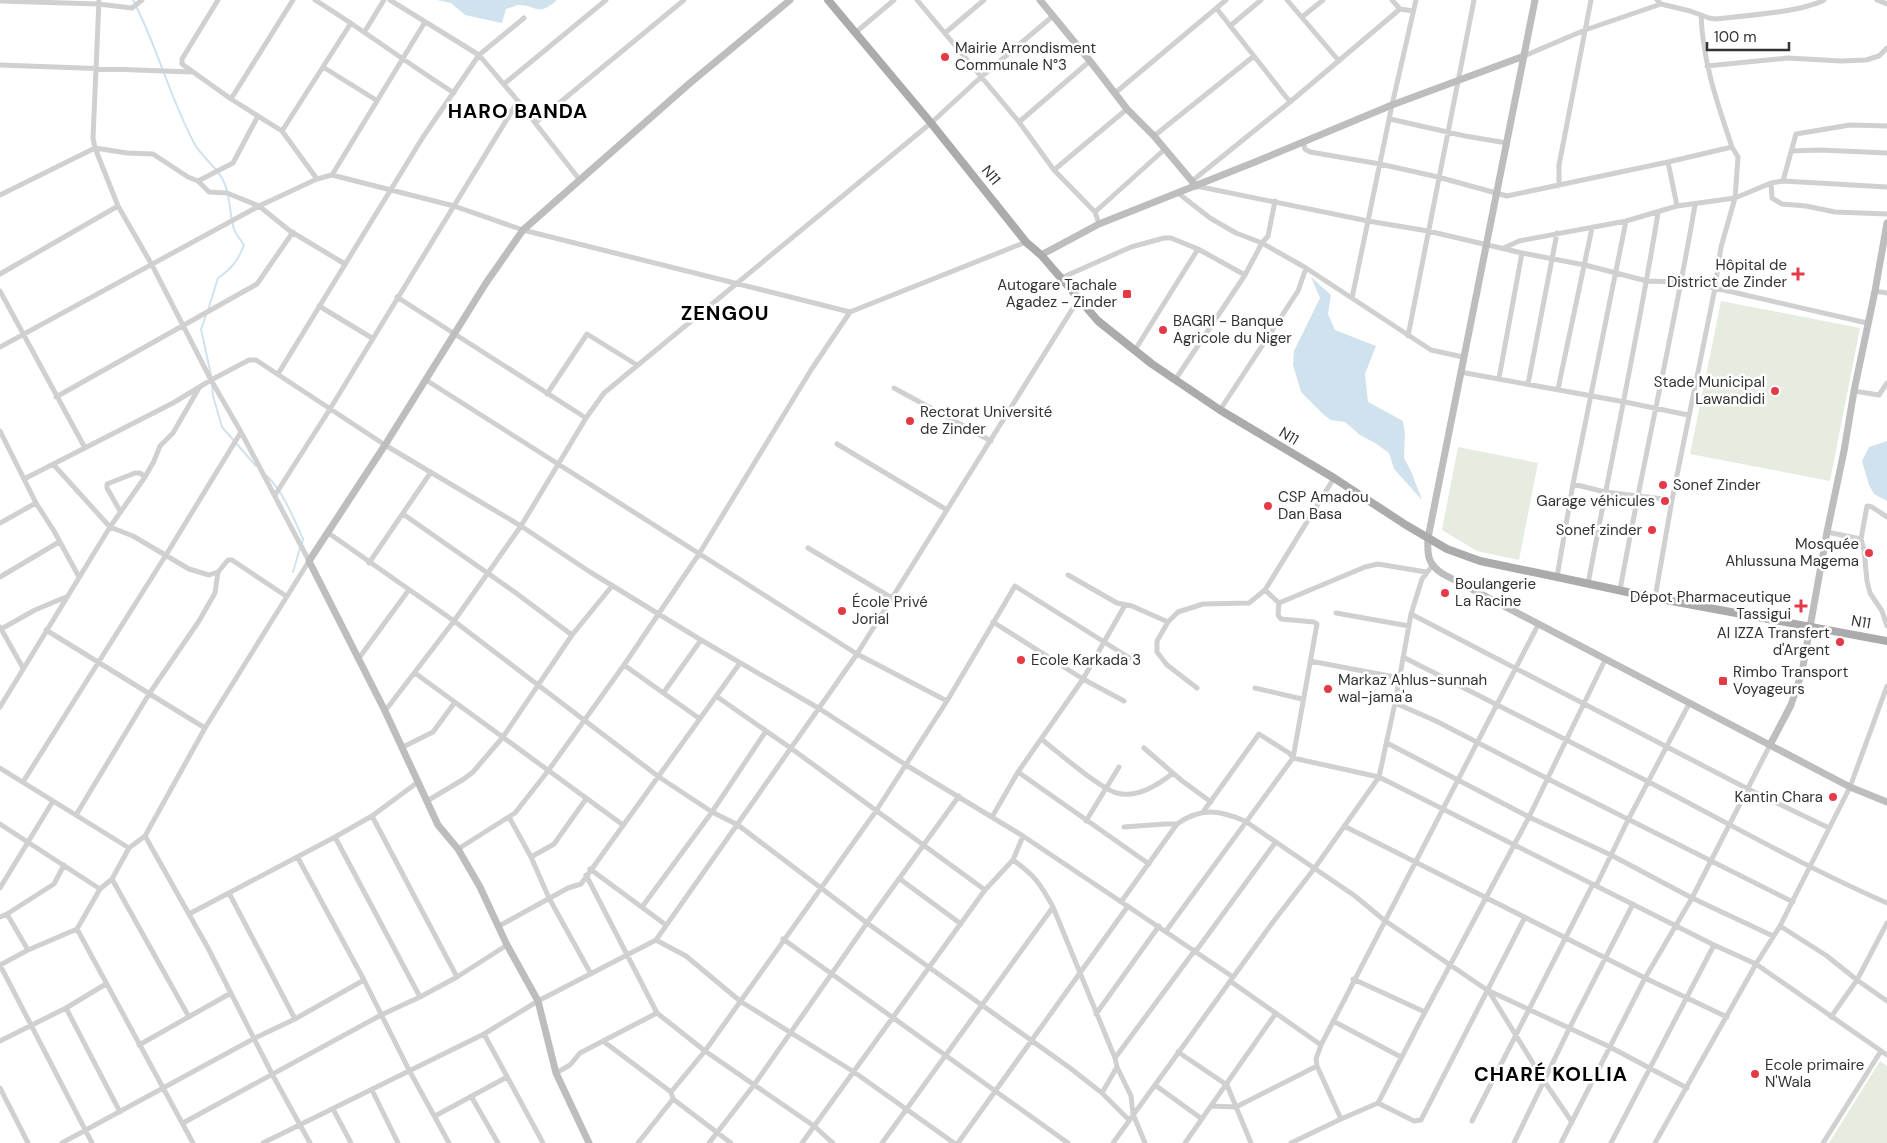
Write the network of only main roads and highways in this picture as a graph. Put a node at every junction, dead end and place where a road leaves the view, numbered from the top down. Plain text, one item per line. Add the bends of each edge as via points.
1 (828, 0) edge
2 (1887, 641) edge

1 - 2 main road, N11 via 1026,242 1104,326 1220,410 1428,538 1480,561 1655,598

